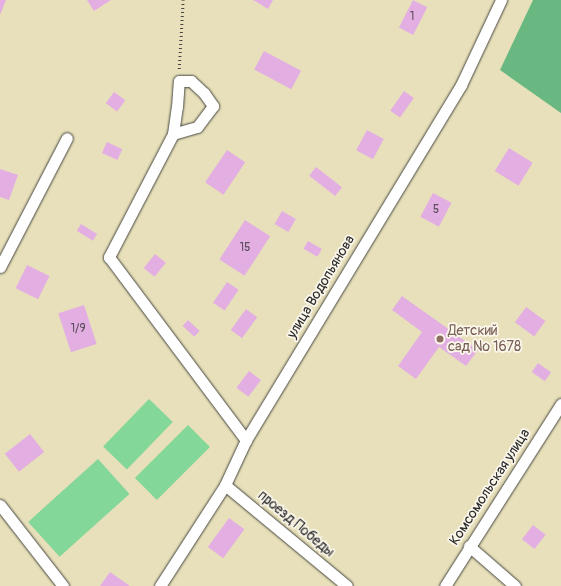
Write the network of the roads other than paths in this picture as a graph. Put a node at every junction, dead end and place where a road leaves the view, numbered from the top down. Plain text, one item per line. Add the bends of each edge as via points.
1 (501, 0) edge
2 (173, 134) junction
3 (67, 138) dead end
4 (0, 267) edge
5 (561, 404) edge
6 (246, 440) junction
7 (225, 485) junction
8 (0, 505) edge
9 (469, 546) junction
10 (63, 586) edge
11 (160, 586) edge
12 (347, 586) edge
13 (445, 586) edge
14 (516, 586) edge

1 - 6 street, улица Водопьянова via 461,85
2 - 2 street via 198,127 213,106 191,81 178,81
2 - 6 street via 108,257
3 - 4 street
5 - 9 street, Комсомольская улица
6 - 7 street, улица Водопьянова
7 - 11 street, улица Водопьянова
7 - 12 street, проезд Победы
8 - 10 street
9 - 13 street, Комсомольская улица
9 - 14 street

